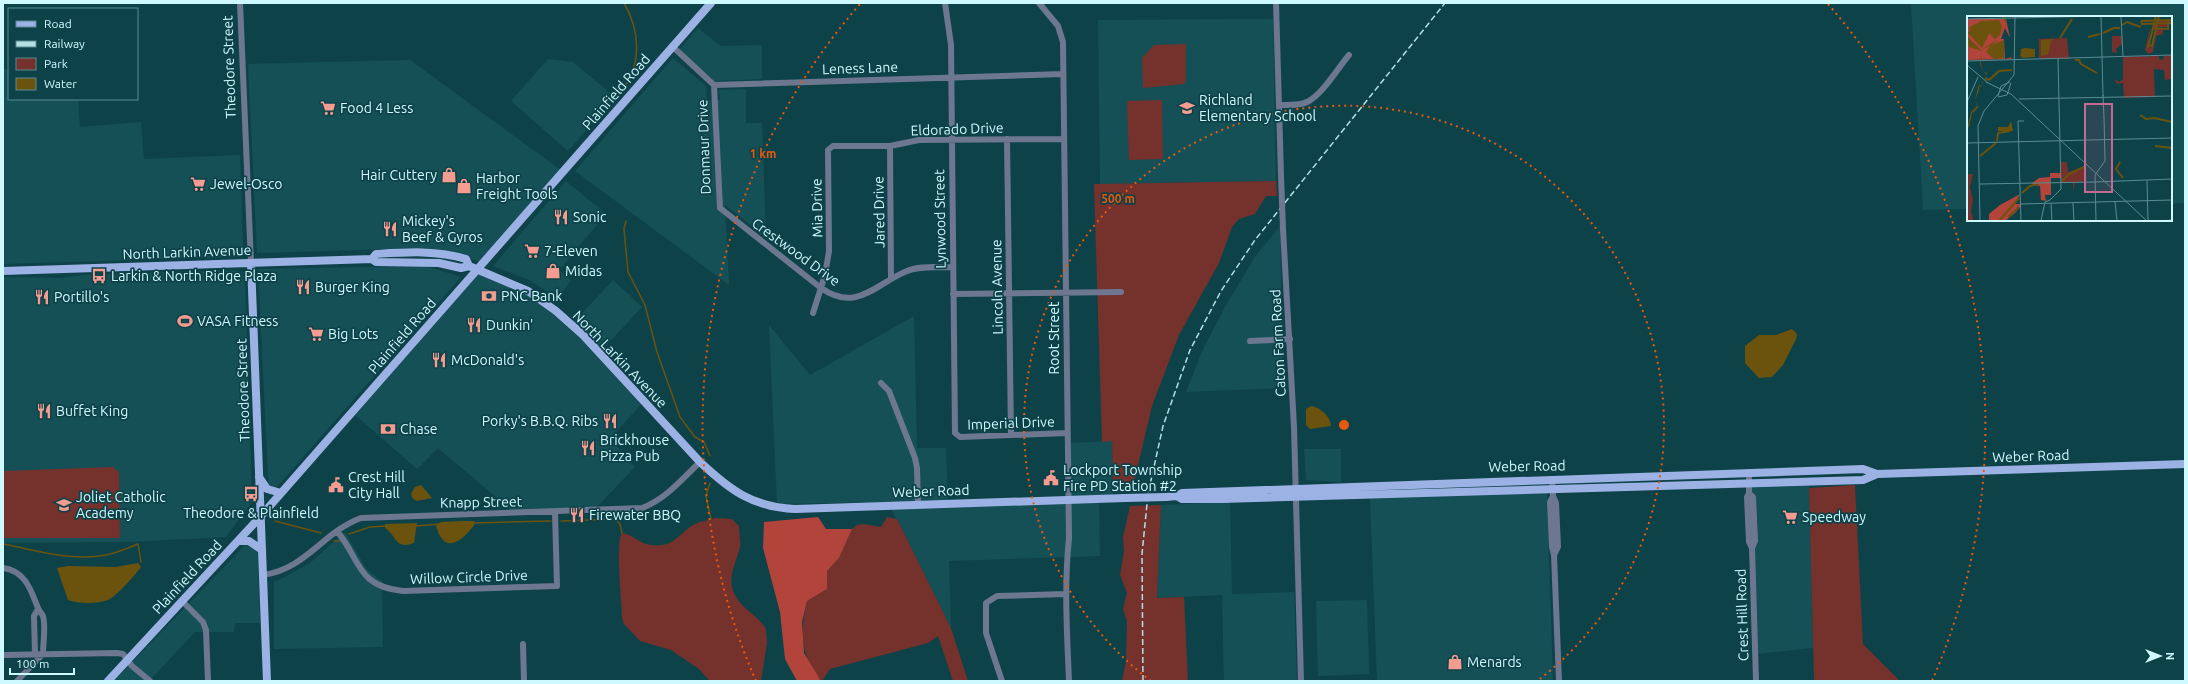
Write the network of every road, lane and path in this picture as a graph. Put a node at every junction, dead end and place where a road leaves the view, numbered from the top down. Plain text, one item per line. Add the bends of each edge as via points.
1 (240, 3) edge
2 (711, 3) edge
3 (945, 3) edge
4 (1039, 3) edge
5 (1276, 3) edge
6 (672, 47) junction
7 (1349, 55) dead end
8 (1063, 74) junction
9 (951, 78) junction
10 (714, 85) junction
11 (1279, 105) junction
12 (951, 139) junction
13 (1007, 139) junction
14 (1064, 139) junction
15 (890, 146) junction
16 (828, 150) joint
17 (720, 208) joint
18 (251, 263) junction
19 (953, 267) junction
20 (478, 270) junction
21 (3, 271) edge
22 (891, 279) junction
23 (821, 288) junction
24 (1121, 292) dead end
25 (1066, 293) junction
26 (953, 294) junction
27 (1009, 294) junction
28 (813, 313) dead end
29 (1290, 339) junction
30 (1250, 341) dead end
31 (881, 383) dead end
32 (1067, 433) junction
33 (957, 435) joint
34 (1011, 435) junction
35 (700, 462) junction
36 (2185, 464) edge
37 (1749, 472) junction
38 (1877, 474) junction
39 (259, 476) junction
40 (1552, 479) junction
41 (1749, 483) junction
42 (281, 493) junction
43 (1296, 493) junction
44 (1553, 493) junction
45 (1068, 500) junction
46 (918, 504) junction
47 (555, 512) junction
48 (261, 516) junction
49 (337, 531) junction
50 (238, 541) junction
51 (262, 550) junction
52 (3, 568) edge
53 (263, 575) junction
54 (1066, 594) junction
55 (183, 602) junction
56 (38, 609) junction
57 (32, 616) junction
58 (44, 616) junction
59 (523, 644) dead end
60 (43, 654) junction
61 (35, 655) junction
62 (3, 656) edge
63 (128, 660) junction
64 (17, 681) edge
65 (108, 681) edge
66 (150, 681) edge
67 (208, 681) edge
68 (267, 681) edge
69 (524, 681) edge
70 (1002, 681) edge
71 (1069, 681) edge
72 (1301, 681) edge
73 (1559, 681) edge
74 (1756, 681) edge

1 - 18 street, Theodore Street
2 - 6 main road, Plainfield Road
3 - 9 street, Lynwood Street via 951,45
4 - 8 street, Root Street via 1058,26 1061,34
5 - 11 street, Caton Farm Road
6 - 10 street
6 - 20 main road, Plainfield Road
7 - 11 street via 1311,99 1298,104
8 - 9 street, Leness Lane
8 - 14 street, Root Street
9 - 10 street, Leness Lane
9 - 12 street, Lynwood Street
10 - 17 street, Donmaur Drive
11 - 29 street, Caton Farm Road, bridge
12 - 13 street, Eldorado Drive
12 - 15 street, Eldorado Drive via 919,140
12 - 19 street, Lynwood Street
13 - 14 street, Eldorado Drive
13 - 27 street, Lincoln Avenue
14 - 25 street, Root Street
15 - 16 street, Eldorado Drive via 833,146
15 - 22 street, Jared Drive
16 - 23 street, Mia Drive via 829,251
17 - 23 street, Crestwood Drive
18 - 20 main road, North Larkin Avenue via 372,259 376,254 422,251 441,252 466,259 469,266
18 - 21 main road, North Larkin Avenue
18 - 39 main road, Theodore Street
19 - 22 street, Crestwood Drive via 907,270
19 - 26 street, Lynwood Street
20 - 35 main road, North Larkin Avenue via 528,292 556,311 583,335
20 - 42 main road, Plainfield Road
22 - 23 street, Crestwood Drive via 864,296 854,298 831,295
23 - 28 street, Mia Drive
24 - 25 street
25 - 27 street
25 - 32 street, Root Street
26 - 27 street
26 - 33 street, Lynwood Street
27 - 34 street, Lincoln Avenue
29 - 30 street
29 - 43 street, Caton Farm Road
31 - 46 street via 889,391 915,458
32 - 34 street, Imperial Drive
32 - 45 street, Root Street
33 - 34 street, Imperial Drive
35 - 46 main road, Weber Road via 720,482 738,494 760,504 778,508
35 - 47 street, Knapp Street via 666,494 642,508
36 - 38 main road, Weber Road
37 - 38 main road, Weber Road via 1863,469
37 - 40 main road, Weber Road
37 - 41 street, Crest Hill Road
38 - 41 main road, Weber Road via 1862,480
39 - 42 main road via 267,489
39 - 48 main road, Theodore Street
40 - 43 main road, Weber Road
40 - 44 street
41 - 44 main road, Weber Road
41 - 74 street, Crest Hill Road via 1750,493 1747,497 1752,548
42 - 48 main road, Plainfield Road
43 - 44 main road, Weber Road
43 - 45 main road, Weber Road, bridge via 1182,493 1166,497
43 - 72 street, Caton Farm Road
44 - 73 street via 1556,503 1558,547 1554,555
45 - 46 main road, Weber Road
45 - 54 street, Root Street
47 - 49 street, Knapp Street via 361,518
47 - 49 street, Willow Circle Drive via 557,586 403,591 390,589 368,578 360,570 347,542
48 - 50 main road, Plainfield Road
48 - 51 main road, Theodore Street
49 - 53 street, Knapp Street via 289,568
50 - 51 main road via 249,541
50 - 55 main road, Plainfield Road
51 - 53 main road, Theodore Street
52 - 56 street via 25,580 31,588
53 - 68 main road, Theodore Street
54 - 70 street via 997,596 986,603 986,633
54 - 71 street, Root Street
55 - 63 main road, Plainfield Road
55 - 67 street via 203,622 206,630
56 - 57 street
56 - 58 street
57 - 58 street
57 - 61 street
58 - 60 street
59 - 69 street
60 - 61 street
60 - 63 street via 117,652
60 - 64 street
61 - 62 street
63 - 65 main road, Plainfield Road
63 - 66 street

